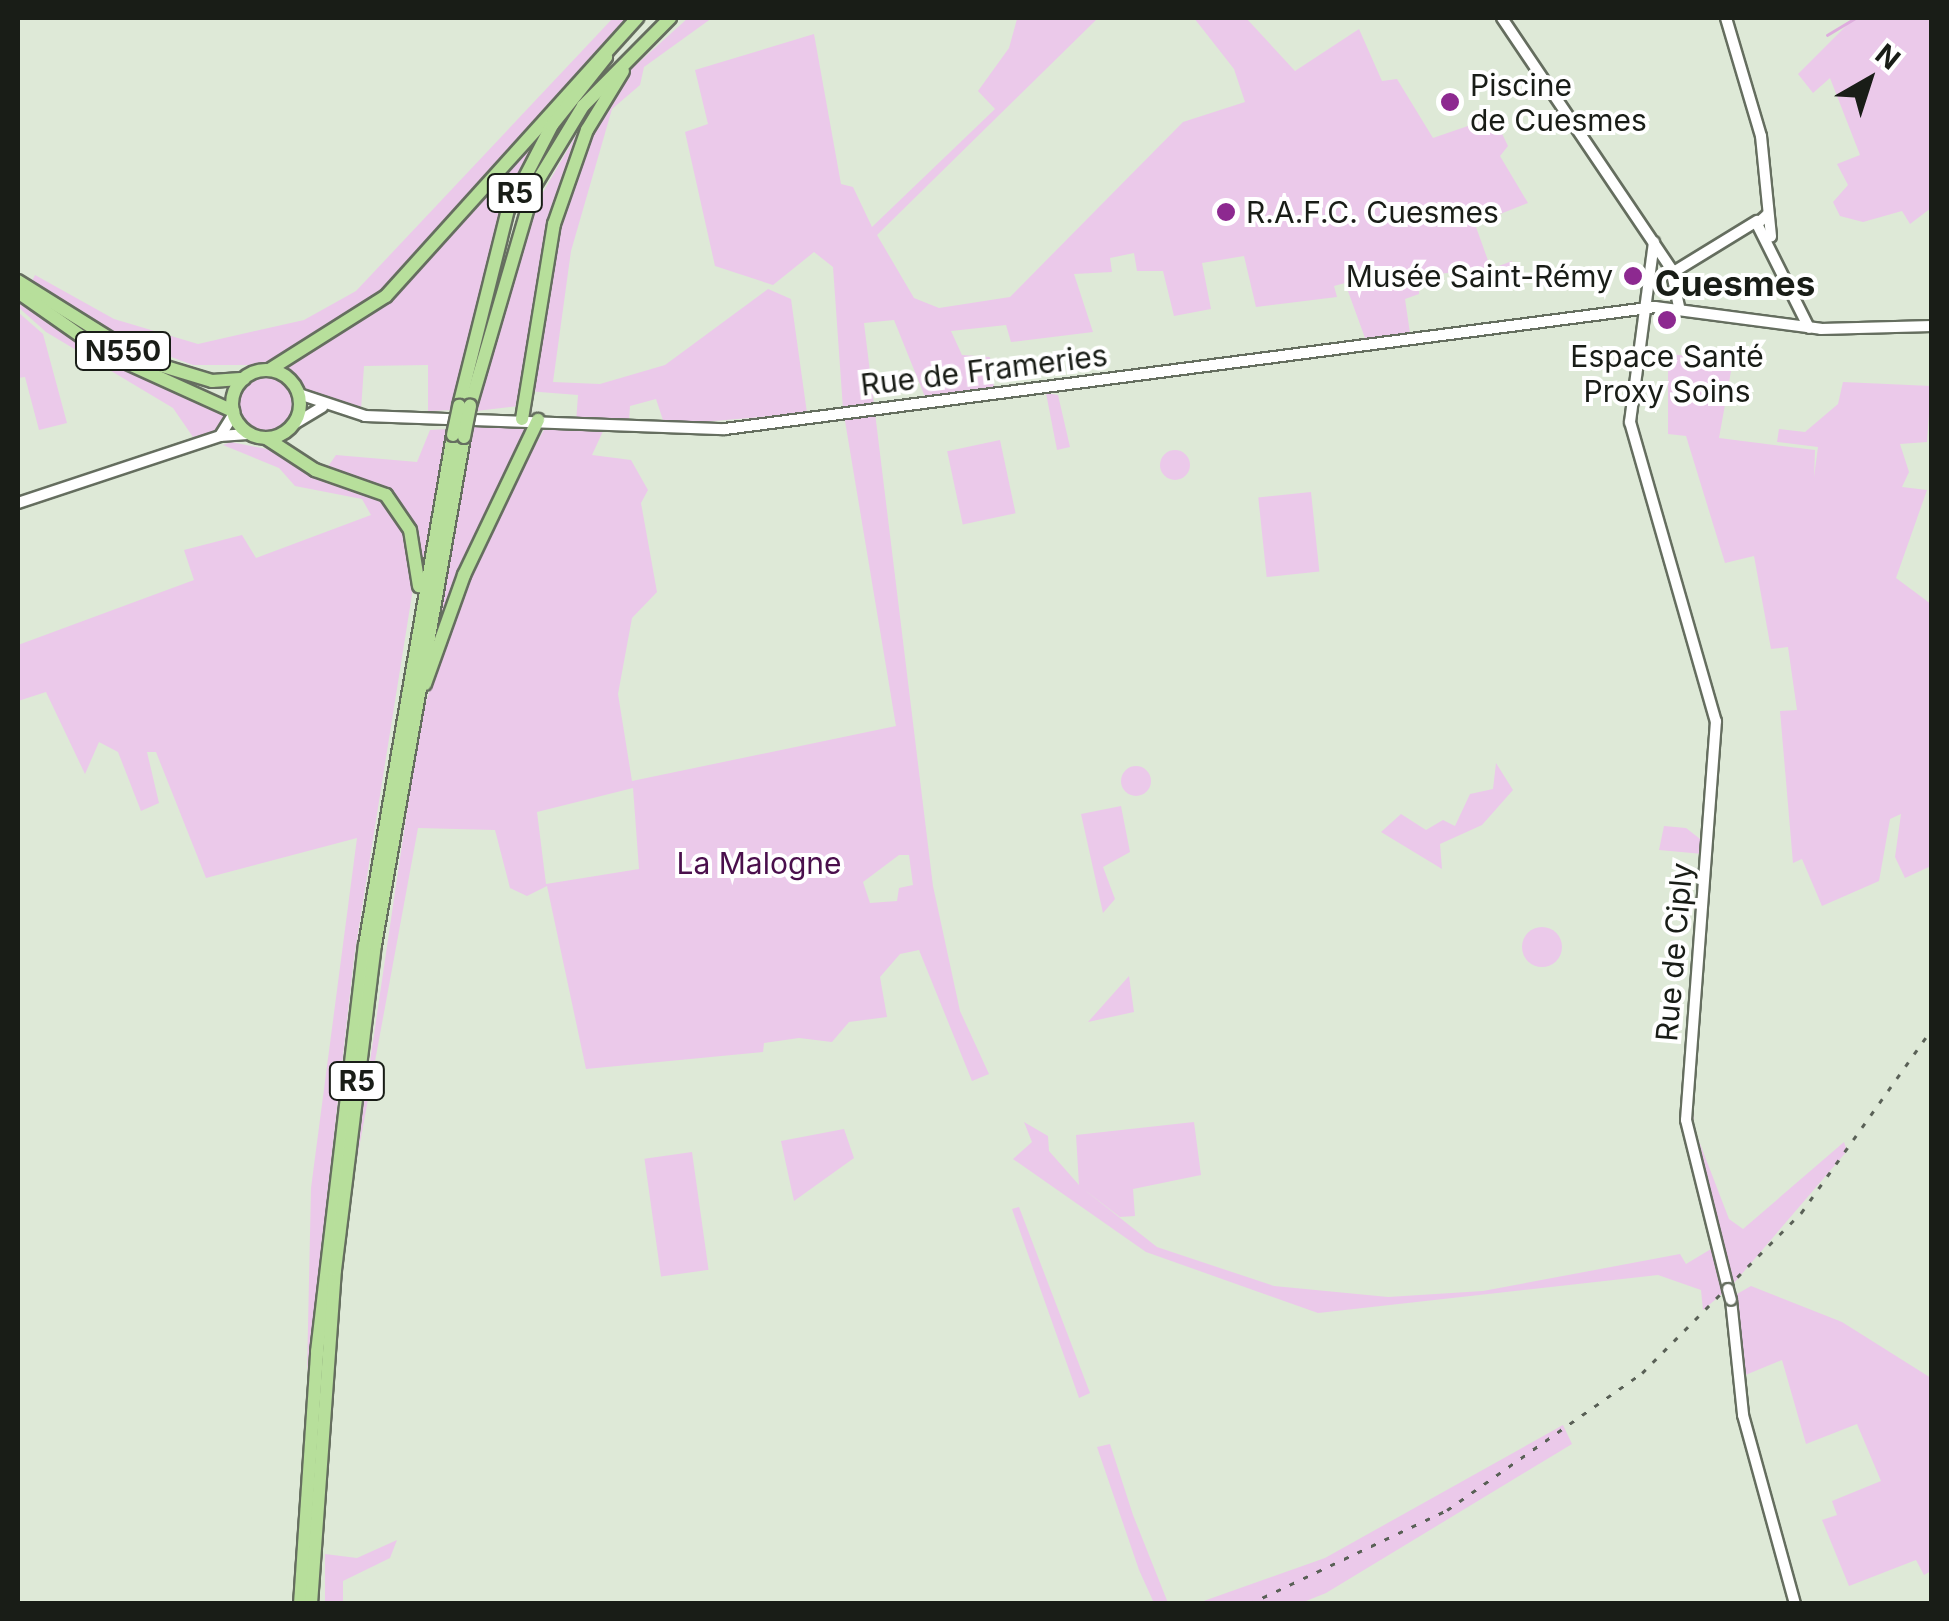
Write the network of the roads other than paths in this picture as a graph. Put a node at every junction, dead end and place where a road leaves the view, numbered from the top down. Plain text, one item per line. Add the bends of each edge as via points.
1 (638, 18) edge
2 (648, 18) edge
3 (670, 18) edge
4 (1502, 18) edge
5 (1726, 18) edge
6 (647, 36) junction
7 (1766, 226) junction
8 (1654, 242) junction
9 (1652, 275) junction
10 (1669, 277) junction
11 (18, 281) edge
12 (18, 292) edge
13 (1652, 307) junction
14 (1679, 307) junction
15 (1932, 316) edge
16 (1904, 326) junction
17 (1932, 326) edge
18 (1806, 328) junction
19 (269, 370) junction
20 (244, 379) junction
21 (298, 394) junction
22 (325, 406) junction
23 (464, 406) junction
24 (233, 412) junction
25 (522, 419) junction
26 (538, 420) junction
27 (294, 424) junction
28 (251, 434) junction
29 (220, 436) junction
30 (459, 436) junction
31 (266, 438) junction
32 (18, 503) edge
33 (420, 613) junction
34 (409, 734) junction
35 (300, 1604) edge
36 (311, 1604) edge
37 (1795, 1604) edge

1 - 19 highway via 386,296
2 - 23 highway, R5 via 570,99 520,182 487,272
3 - 6 highway, R5
4 - 8 street
5 - 7 street via 1764,151
6 - 23 highway, R5 via 583,106 534,187
6 - 25 highway via 597,110 566,186 538,292
7 - 10 street
7 - 18 street
8 - 9 street, Rue de Ciply
8 - 10 street
9 - 10 street
9 - 10 street
9 - 13 street, Rue de Ciply
10 - 13 street
10 - 14 street
11 - 20 highway, N550 via 126,352 212,381
12 - 24 highway, N550 via 105,353
13 - 14 street, Rue de Frameries
13 - 26 street, Rue de Frameries via 725,430
13 - 37 street, Rue de Ciply via 1631,431 1716,721 1686,1120 1729,1294 1743,1415
14 - 18 street, Rue de Frameries
15 - 16 street
16 - 17 street, Rue de Frameries
16 - 18 street, Rue de Frameries
19 - 20 highway
19 - 21 highway
20 - 24 highway
21 - 22 street, Rue de Frameries
21 - 27 highway
22 - 25 street, Rue de Frameries
22 - 27 street
23 - 30 highway, R5, bridge
24 - 28 highway
24 - 29 street
25 - 26 street, Rue de Frameries
26 - 34 highway via 464,575
27 - 31 highway
28 - 29 street
28 - 31 highway
29 - 32 street
30 - 33 highway, R5
30 - 34 highway, R5
31 - 33 highway via 315,470 373,486 396,506 418,559
33 - 35 highway, R5 via 338,1154
34 - 36 highway, R5 via 348,1157

